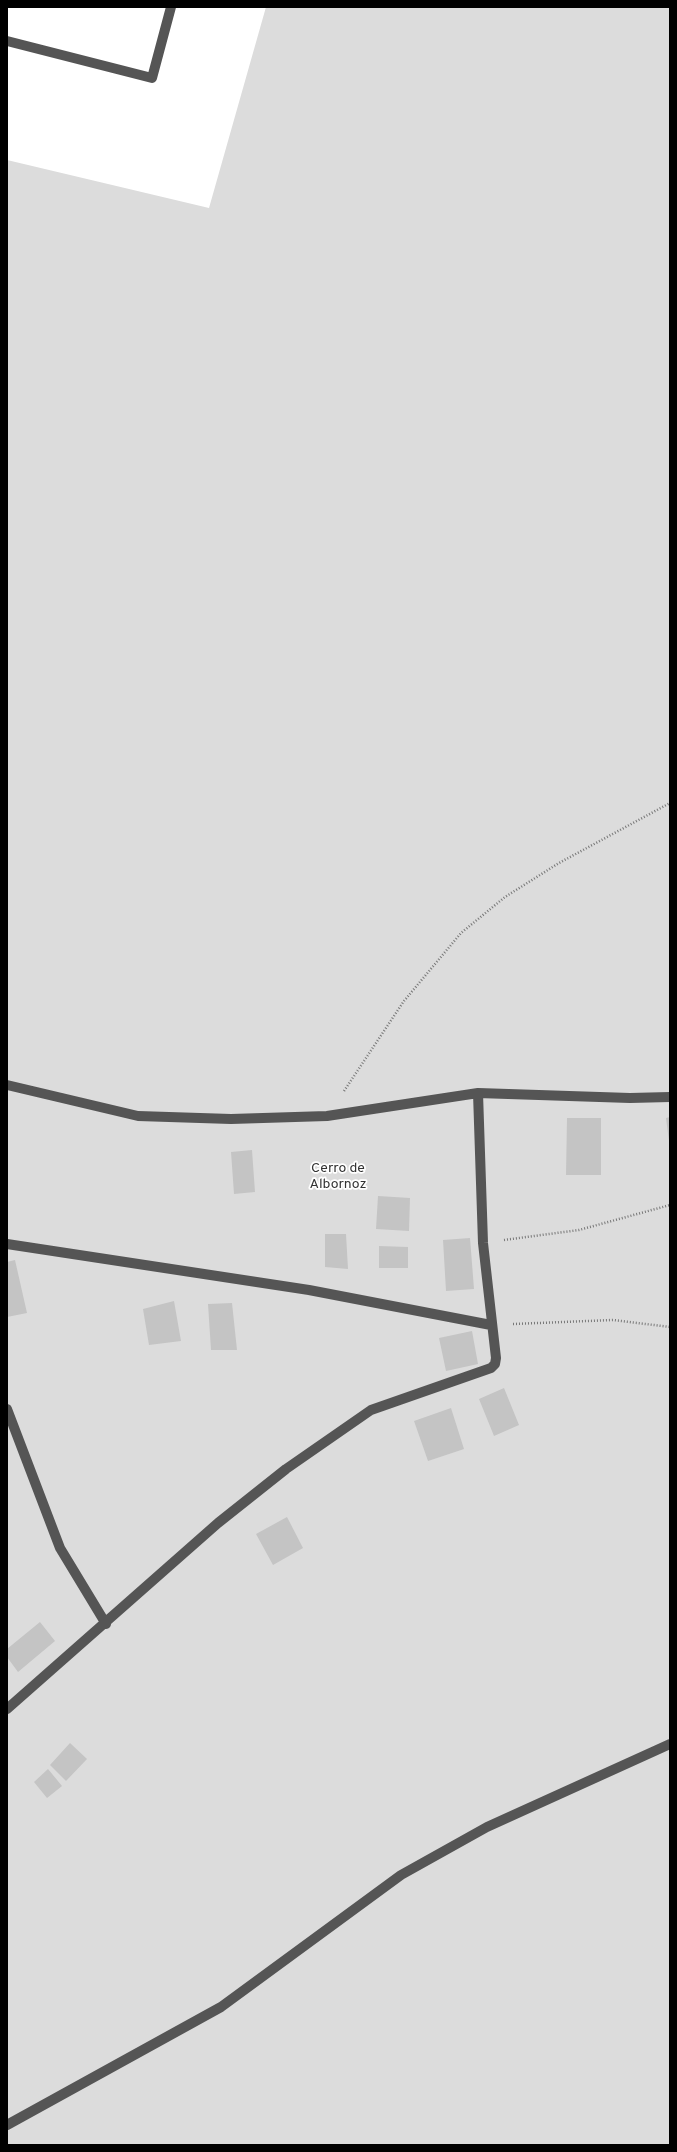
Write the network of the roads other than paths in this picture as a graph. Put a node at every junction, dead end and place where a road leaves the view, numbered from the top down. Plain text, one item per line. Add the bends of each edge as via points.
1 (171, 7) edge
2 (7, 41) edge
3 (7, 1085) edge
4 (478, 1093) junction
5 (670, 1097) edge
6 (7, 1244) edge
7 (491, 1325) junction
8 (7, 1409) edge
9 (106, 1624) junction
10 (7, 1709) edge
11 (670, 1744) edge
12 (7, 2125) edge

1 - 2 street via 152,78
3 - 4 street via 138,1116 231,1119 327,1116
4 - 5 street
4 - 7 street via 483,1243
6 - 7 street via 309,1290
7 - 9 street via 496,1358 492,1368 371,1410 280,1474 218,1523
8 - 9 street via 60,1548
9 - 10 street
11 - 12 street via 487,1826 408,1871 221,2007

